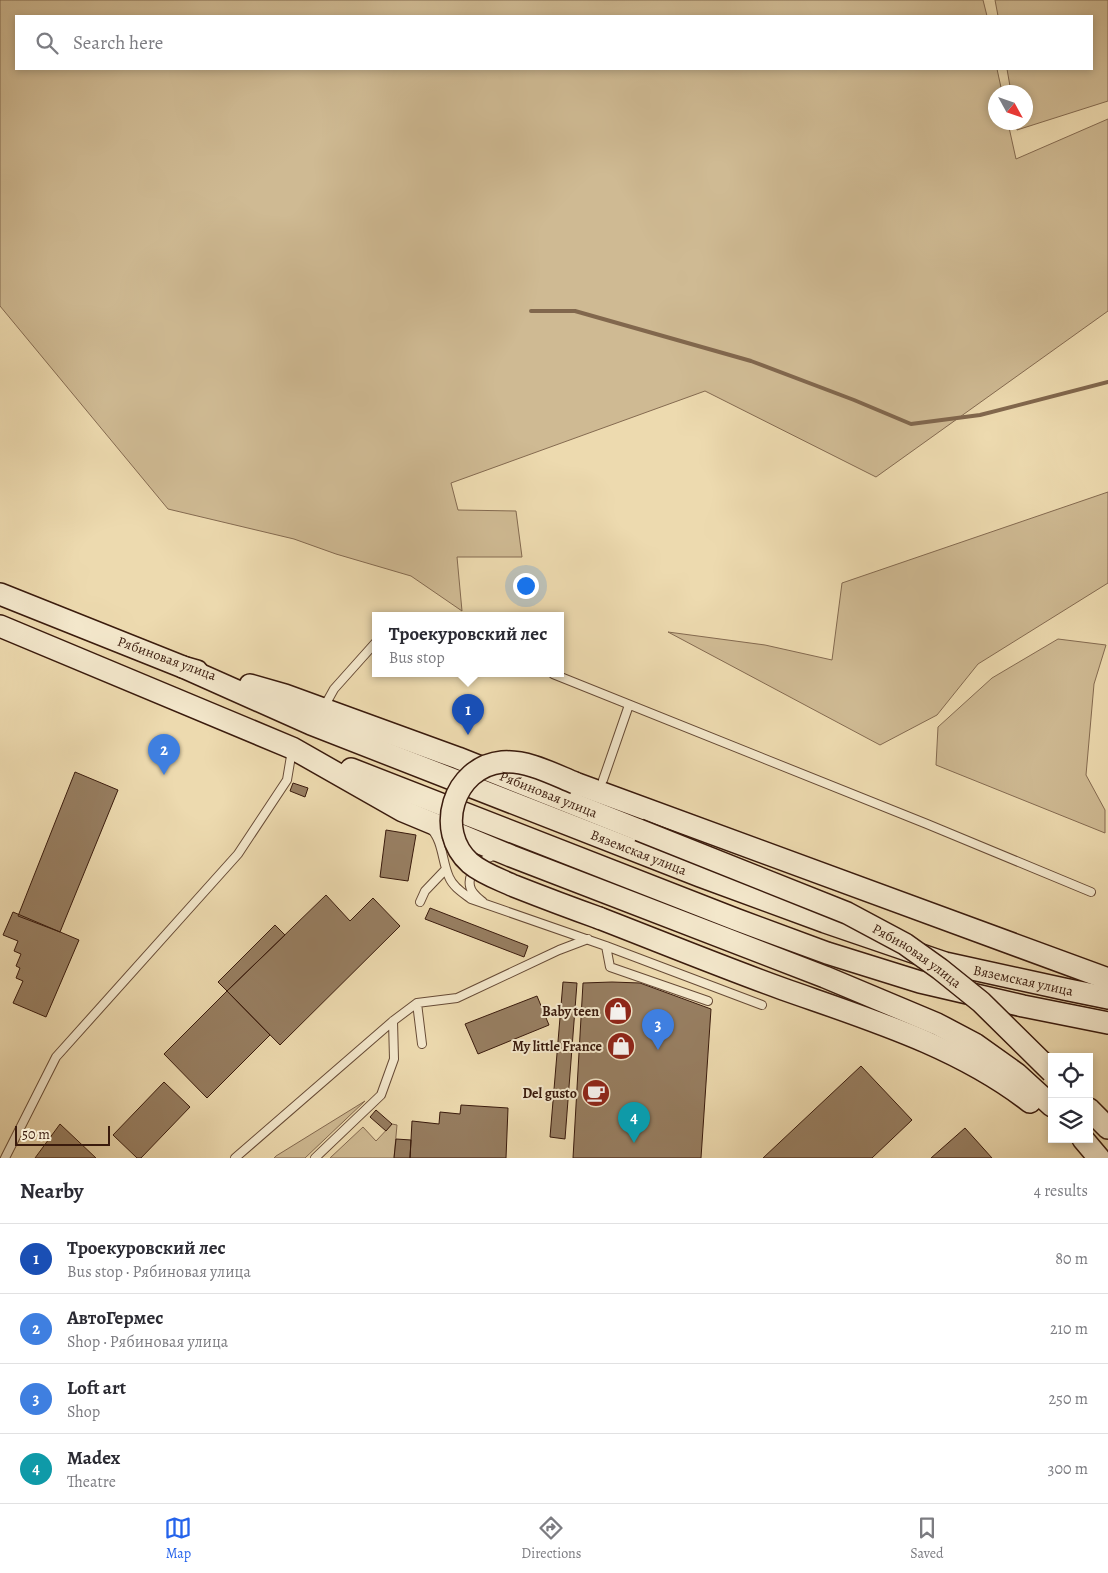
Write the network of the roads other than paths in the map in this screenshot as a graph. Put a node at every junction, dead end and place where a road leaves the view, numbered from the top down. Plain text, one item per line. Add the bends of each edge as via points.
1 (0, 594) edge
2 (0, 626) edge
3 (372, 646) edge
4 (183, 667) junction
5 (562, 677) edge
6 (629, 704) junction
7 (323, 709) junction
8 (292, 748) junction
9 (603, 780) dead end
10 (403, 811) junction
11 (511, 856) junction
12 (446, 869) junction
13 (1091, 892) dead end
14 (420, 902) dead end
15 (486, 905) junction
16 (588, 939) junction
17 (606, 946) junction
18 (1108, 980) edge
19 (1108, 998) edge
20 (708, 1000) dead end
21 (417, 1003) junction
22 (762, 1005) dead end
23 (394, 1021) junction
24 (1108, 1023) edge
25 (422, 1044) dead end
26 (1048, 1068) edge
27 (1048, 1102) edge
28 (1093, 1113) edge
29 (1048, 1117) edge
30 (1108, 1128) edge
31 (5, 1158) edge
32 (236, 1158) edge
33 (315, 1158) edge

1 - 4 main road, Рябиновая улица
2 - 8 main road
3 - 7 lane via 334,689
4 - 7 main road, Рябиновая улица
4 - 19 main road, Вяземская улица via 311,724 825,922 946,963
5 - 6 lane
6 - 9 lane
6 - 13 lane
7 - 26 main road, Рябиновая улица, bridge via 458,758 847,913 905,944 940,969 981,1002
8 - 10 main road
8 - 24 main road, Вяземская улица via 827,953 920,982
8 - 31 lane via 287,780 238,854 56,1057
10 - 11 main road
10 - 12 lane via 433,831
11 - 15 lane via 491,856 475,869 470,886
11 - 27 main road via 825,977 937,1024 1010,1069
12 - 14 lane via 425,891
12 - 15 lane via 461,892
15 - 16 lane
16 - 17 lane
16 - 21 lane via 457,998
17 - 20 lane via 610,967
17 - 22 lane
18 - 29 main road, bridge via 520,763 500,762 481,769 473,774 455,798 451,813 454,838 463,856 487,875 942,1049 1014,1090
21 - 23 lane
21 - 25 lane
23 - 32 lane
23 - 33 lane via 394,1059 381,1095
28 - 30 main road

